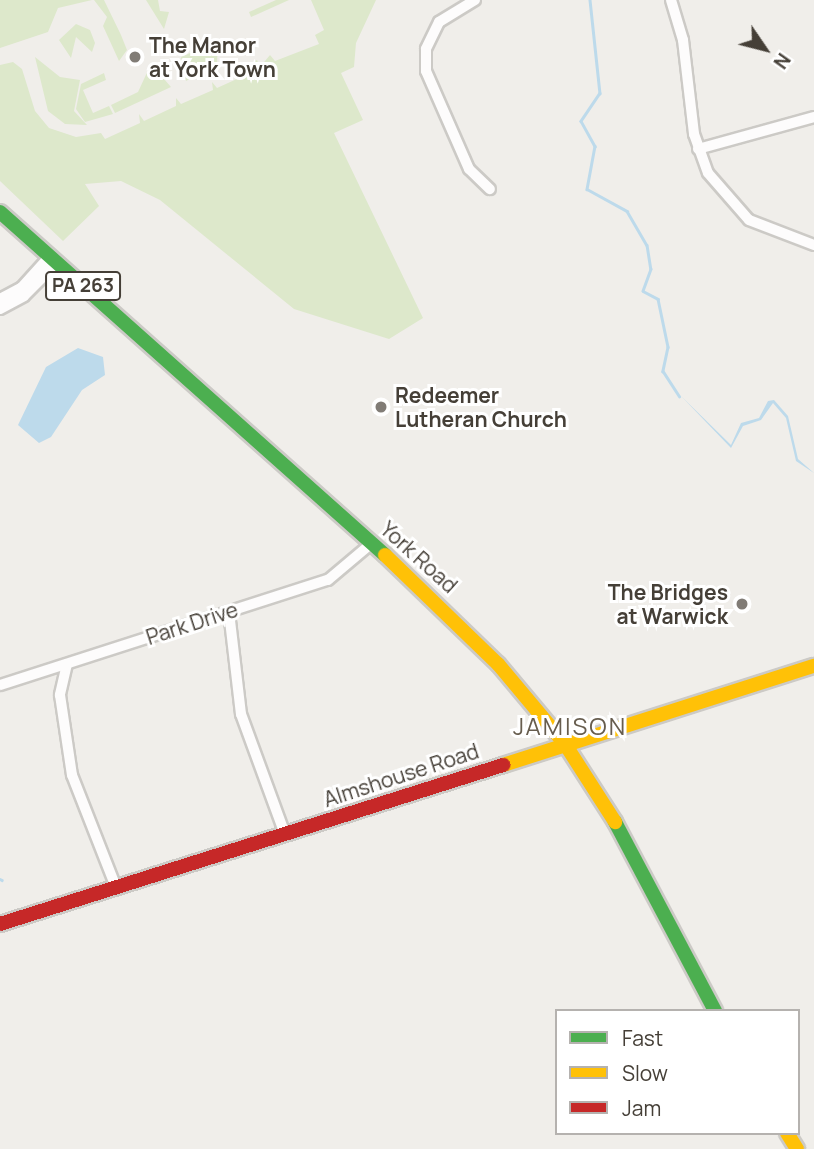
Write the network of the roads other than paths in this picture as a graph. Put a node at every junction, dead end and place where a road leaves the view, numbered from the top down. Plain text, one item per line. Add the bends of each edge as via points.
1 (475, 0) edge
2 (671, 0) edge
3 (814, 117) edge
4 (698, 149) junction
5 (490, 189) dead end
6 (0, 212) edge
7 (814, 246) edge
8 (54, 259) junction
9 (0, 299) edge
10 (0, 309) edge
11 (372, 543) junction
12 (229, 612) junction
13 (67, 664) junction
14 (814, 666) edge
15 (0, 685) edge
16 (565, 744) junction
17 (285, 834) junction
18 (116, 887) junction
19 (0, 924) edge
20 (714, 1009) edge

1 - 5 street via 439,22 426,49 426,71 469,169
2 - 4 street
3 - 4 street
4 - 7 street via 713,183 740,214 776,235
6 - 8 main road, York Road / PA 263
8 - 9 street via 21,288
8 - 10 street via 24,296
8 - 11 main road, York Road / PA 263
11 - 12 street, Park Drive via 340,575
11 - 16 main road, York Road / PA 263 via 467,630
12 - 13 street, Park Drive
12 - 17 street via 241,714
13 - 15 street, Park Drive
13 - 18 street via 60,695 72,775
14 - 16 main road, Almshouse Road
16 - 17 main road, Almshouse Road
16 - 20 main road, York Road / PA 263 via 611,814
17 - 18 main road, Almshouse Road
18 - 19 main road, Almshouse Road

